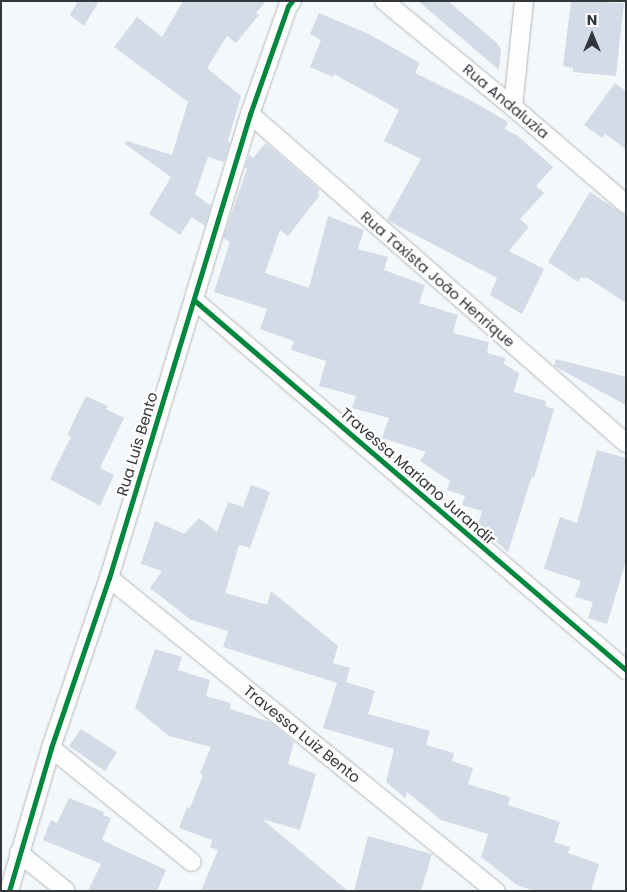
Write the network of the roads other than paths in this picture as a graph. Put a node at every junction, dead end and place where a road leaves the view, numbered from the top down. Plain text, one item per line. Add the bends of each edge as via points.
1 (384, 1) edge
2 (524, 1) edge
3 (290, 3) edge
4 (513, 107) junction
5 (250, 114) junction
6 (626, 204) edge
7 (194, 300) junction
8 (626, 443) edge
9 (109, 578) junction
10 (626, 670) edge
11 (52, 748) junction
12 (19, 852) junction
13 (192, 862) dead end
14 (10, 891) edge
15 (66, 891) edge
16 (496, 891) edge

1 - 4 street, Rua Andaluzia
2 - 4 street
3 - 5 street, Rua Luís Bento
4 - 6 street, Rua Andaluzia
5 - 7 street, Rua Luís Bento
5 - 8 street, Rua Taxista João Henrique
7 - 9 street, Rua Luís Bento
7 - 10 street, Travessa Mariano Jurandir
9 - 11 street, Rua Luís Bento
9 - 16 street, Travessa Luiz Bento
11 - 12 street, Rua Luís Bento
11 - 13 street
12 - 14 street, Rua Luís Bento
12 - 15 street

